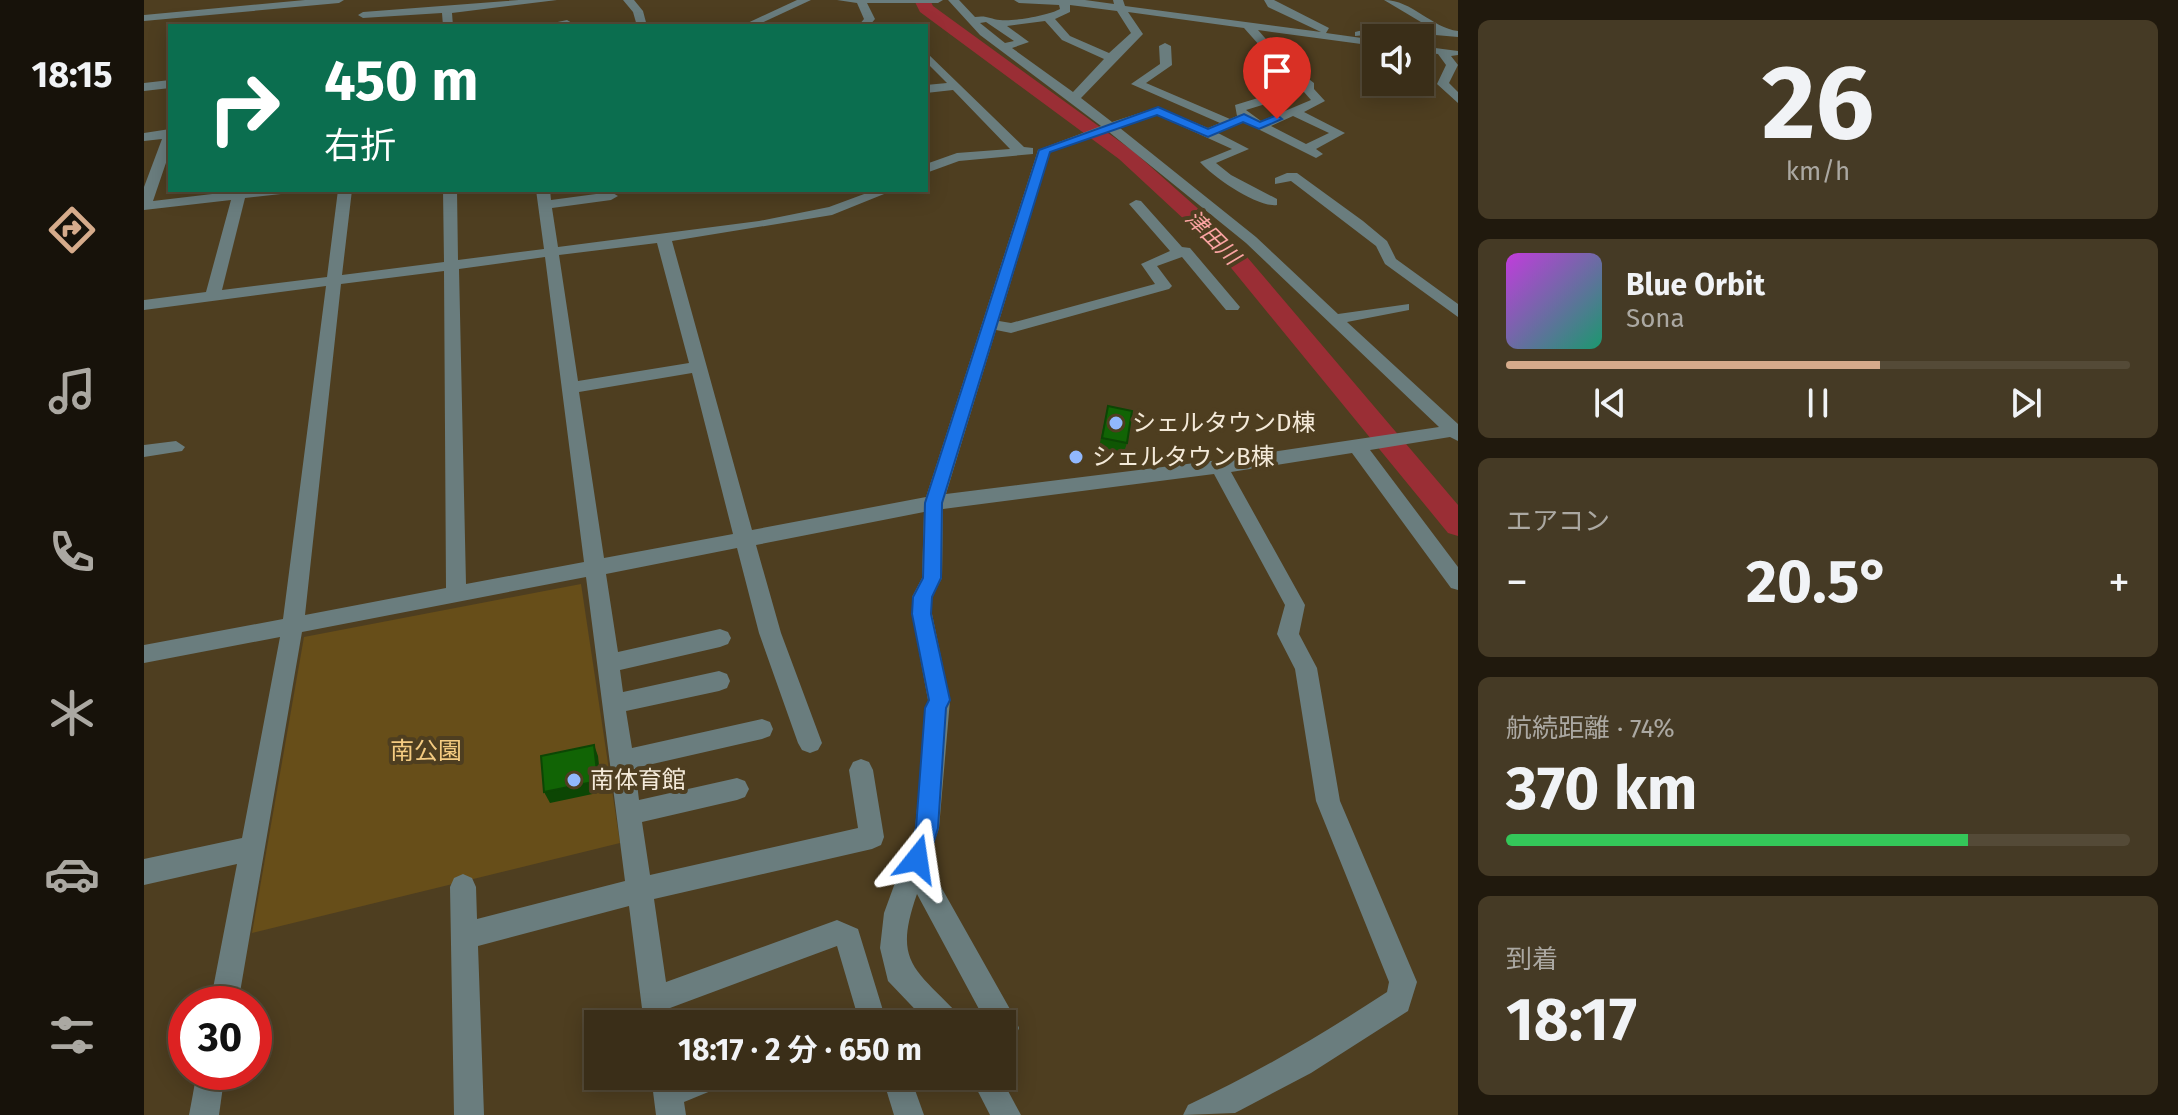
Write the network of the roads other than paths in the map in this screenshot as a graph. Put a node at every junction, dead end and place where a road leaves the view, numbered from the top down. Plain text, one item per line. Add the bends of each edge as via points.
1 (339, 0) edge
2 (366, 0) edge
3 (552, 0) edge
4 (628, 0) edge
5 (806, 0) edge
6 (842, 0) edge
7 (938, 0) edge
8 (953, 0) edge
9 (1019, 0) edge
10 (1171, 0) edge
11 (1269, 0) edge
12 (1389, 0) edge
13 (529, 1) edge
14 (893, 1) edge
15 (909, 1) edge
16 (1058, 1) edge
17 (862, 3) junction
18 (1120, 4) edge
19 (217, 6) edge
20 (285, 7) edge
21 (1152, 13) junction
22 (507, 15) dead end
23 (144, 18) edge
24 (1048, 18) junction
25 (448, 19) edge
26 (362, 20) edge
27 (970, 21) junction
28 (567, 23) dead end
29 (559, 24) edge
30 (641, 24) edge
31 (751, 24) edge
32 (864, 24) edge
33 (998, 24) junction
34 (1248, 26) junction
35 (1138, 34) junction
36 (1453, 34) edge
37 (1343, 38) junction
38 (1362, 41) edge
39 (1165, 46) dead end
40 (1002, 47) junction
41 (1434, 50) edge
42 (1441, 51) junction
43 (1458, 53) edge
44 (928, 57) edge
45 (1111, 58) junction
46 (168, 84) edge
47 (955, 86) junction
48 (144, 87) edge
49 (1306, 87) junction
50 (928, 89) edge
51 (1074, 98) junction
52 (1458, 99) edge
53 (1294, 112) junction
54 (1244, 117) junction
55 (1230, 123) junction
56 (1259, 126) junction
57 (1112, 128) junction
58 (1208, 133) junction
59 (168, 134) edge
60 (144, 137) edge
61 (168, 139) edge
62 (1044, 150) junction
63 (1021, 152) junction
64 (928, 168) edge
65 (1280, 181) dead end
66 (1208, 185) junction
67 (146, 189) edge
68 (267, 192) edge
69 (345, 192) edge
70 (450, 192) edge
71 (882, 192) edge
72 (239, 196) junction
73 (611, 196) dead end
74 (544, 197) edge
75 (1272, 202) dead end
76 (1136, 204) dead end
77 (144, 206) edge
78 (663, 236) junction
79 (1185, 251) junction
80 (550, 253) junction
81 (452, 266) junction
82 (334, 281) junction
83 (213, 296) junction
84 (144, 305) edge
85 (1232, 307) dead end
86 (1403, 307) dead end
87 (1458, 312) edge
88 (1335, 319) junction
89 (991, 324) junction
90 (697, 367) junction
91 (569, 388) junction
92 (1457, 432) edge
93 (1357, 446) junction
94 (176, 447) dead end
95 (144, 451) edge
96 (1219, 467) junction
97 (934, 503) junction
98 (745, 538) junction
99 (593, 568) junction
100 (1458, 582) edge
101 (456, 595) junction
102 (293, 625) junction
103 (720, 638) dead end
104 (144, 654) edge
105 (607, 664) junction
106 (719, 681) dead end
107 (613, 704) junction
108 (762, 729) dead end
109 (810, 743) dead end
110 (620, 761) junction
111 (861, 770) dead end
112 (737, 789) dead end
113 (628, 814) junction
114 (252, 848) junction
115 (915, 865) junction
116 (144, 872) edge
117 (463, 887) dead end
118 (639, 890) junction
119 (464, 936) junction
120 (227, 986) edge
121 (656, 1010) edge
122 (661, 1010) edge
123 (865, 1010) edge
124 (935, 1010) edge
125 (995, 1010) edge
126 (208, 1090) edge
127 (901, 1090) edge
128 (992, 1090) edge
129 (204, 1115) edge
130 (469, 1115) edge
131 (909, 1115) edge
132 (1006, 1115) edge
133 (1198, 1115) edge

1 - 20 street
2 - 26 street
3 - 13 street
4 - 30 street
5 - 31 street
6 - 17 street
7 - 15 street
8 - 27 street
9 - 16 street
10 - 21 street
11 - 37 street
12 - 36 street
13 - 25 street
14 - 15 street
14 - 17 street
16 - 18 street
16 - 24 street via 1066,10
17 - 32 street via 870,14
18 - 21 street
18 - 35 street
19 - 20 street
19 - 23 street
21 - 34 street
21 - 35 street via 1139,22
22 - 25 street
24 - 33 street
24 - 45 street via 1066,38
25 - 26 street
27 - 33 street via 988,18
27 - 40 street
28 - 29 street
33 - 40 street via 1023,42
34 - 37 street
34 - 49 street via 1310,86
35 - 45 street
36 - 37 street via 1401,29
37 - 38 street
39 - 55 street via 1166,65 1137,84
40 - 51 street
41 - 42 street
42 - 43 street
42 - 52 street via 1452,65 1443,84
44 - 47 street
45 - 51 street
46 - 48 street
47 - 50 street
47 - 63 street
49 - 53 street via 1319,101
49 - 54 street via 1239,108
51 - 57 street
53 - 56 street
53 - 56 street via 1339,133 1310,152
54 - 55 street
54 - 56 street
55 - 58 street
57 - 58 street via 1158,111
57 - 62 street
57 - 66 street
58 - 66 street via 1243,149 1207,162
59 - 60 street
61 - 67 street
62 - 63 street
62 - 89 street
63 - 64 street via 957,157
65 - 87 street via 1292,176 1358,224 1382,244 1390,261
66 - 75 street
66 - 88 street via 1251,240
67 - 77 street
68 - 72 street
69 - 82 street
70 - 81 street
71 - 78 street via 832,211
72 - 77 street
72 - 83 street
73 - 74 street
74 - 80 street
76 - 79 street
78 - 80 street
78 - 90 street
79 - 85 street
79 - 89 street via 1148,264 1164,286 1011,328
80 - 81 street
80 - 91 street
81 - 82 street
81 - 101 street
82 - 83 street
82 - 102 street
83 - 84 street
86 - 88 street
88 - 92 street
89 - 97 street
90 - 91 street
90 - 98 street
91 - 99 street
92 - 93 street
93 - 96 street
93 - 100 street
94 - 95 street
96 - 97 street
96 - 133 street via 1295,605 1288,634 1306,668 1328,801 1403,982 1398,1001 1325,1050
97 - 98 street
97 - 115 street via 932,578 922,597 922,614 939,700 927,828
98 - 99 street
98 - 109 street via 770,633
99 - 101 street
99 - 105 street
101 - 102 street
102 - 104 street
102 - 114 street
103 - 105 street
105 - 107 street
106 - 107 street
107 - 110 street
108 - 110 street
110 - 113 street
111 - 118 street via 872,837
112 - 113 street
113 - 118 street
114 - 116 street
114 - 120 street
115 - 124 street via 897,913 893,948 898,971
115 - 125 street
117 - 119 street
118 - 119 street
118 - 121 street
119 - 130 street
122 - 123 street via 837,933 849,938
126 - 129 street
127 - 131 street
128 - 132 street

